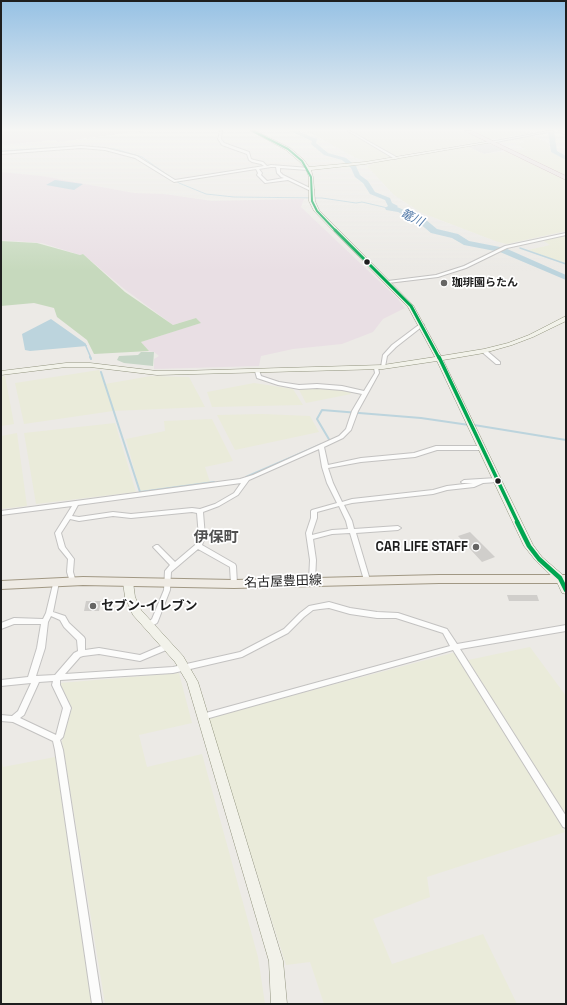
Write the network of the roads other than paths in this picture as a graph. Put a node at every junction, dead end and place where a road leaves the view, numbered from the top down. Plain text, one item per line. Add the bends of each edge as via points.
1 (171, 178) edge
2 (196, 178) edge
3 (262, 178) edge
4 (311, 178) edge
5 (288, 179) joint
6 (312, 194) junction
7 (566, 234) edge
8 (388, 282) junction
9 (566, 318) edge
10 (422, 325) junction
11 (484, 351) junction
12 (439, 358) junction
13 (498, 363) dead end
14 (380, 368) junction
15 (257, 371) junction
16 (1, 373) edge
17 (366, 393) junction
18 (322, 447) junction
19 (482, 448) junction
20 (325, 467) junction
21 (246, 478) junction
22 (497, 480) junction
23 (464, 482) dead end
24 (481, 482) junction
25 (76, 503) junction
26 (339, 504) junction
27 (200, 511) junction
28 (1, 513) edge
29 (68, 517) junction
30 (398, 528) dead end
31 (352, 531) junction
32 (310, 538) junction
33 (198, 546) junction
34 (156, 547) dead end
35 (175, 566) junction
36 (563, 578) edge
37 (367, 580) junction
38 (312, 581) junction
39 (56, 582) junction
40 (73, 582) junction
41 (128, 582) junction
42 (169, 582) junction
43 (234, 584) junction
44 (1, 585) edge
45 (566, 590) edge
46 (49, 613) junction
47 (44, 622) junction
48 (149, 625) junction
49 (1, 626) edge
50 (566, 628) edge
51 (168, 646) junction
52 (455, 647) junction
53 (82, 653) junction
54 (185, 668) junction
55 (57, 678) junction
56 (33, 679) junction
57 (1, 683) edge
58 (202, 717) junction
59 (1, 718) edge
60 (14, 719) junction
61 (56, 739) junction
62 (566, 824) edge
63 (97, 1004) edge
64 (279, 1004) edge

1 - 2 street via 176,181
3 - 5 street via 266,182
4 - 6 street
5 - 6 street
6 - 8 street via 314,206 323,219
7 - 8 street via 506,247 465,267 437,276
8 - 10 street via 411,306
9 - 11 street via 518,342
10 - 12 street
10 - 14 street via 394,346 385,356
11 - 12 street
11 - 13 street
12 - 14 street
12 - 19 street
14 - 15 street
14 - 17 street
15 - 16 street via 168,373 66,365
15 - 17 street via 258,377 278,384 342,388
17 - 18 street via 355,411 348,430 341,438
18 - 20 street
18 - 21 street
19 - 20 street via 436,448 415,455 361,460
19 - 22 street
20 - 26 street
21 - 25 street
21 - 27 street via 236,494
22 - 24 street
22 - 36 street via 531,549
23 - 24 street
24 - 26 street via 433,492
25 - 28 street
25 - 29 street
26 - 31 street
26 - 32 street via 314,511
27 - 29 street via 131,516 113,514 79,519
27 - 33 street via 202,537
29 - 40 street via 58,533 62,548 71,559 70,572
30 - 31 street
31 - 32 street via 332,532
31 - 37 street
32 - 38 street
33 - 35 street
33 - 43 street via 233,566
34 - 35 street
35 - 42 street via 168,571
36 - 37 main road, 名古屋豊田線
36 - 45 street
37 - 38 main road, 名古屋豊田線
38 - 43 main road, 名古屋豊田線
39 - 40 main road, 名古屋豊田線
39 - 44 main road, 名古屋豊田線
39 - 46 street
40 - 41 main road, 名古屋豊田線
41 - 42 main road, 名古屋豊田線
41 - 48 street via 132,603
42 - 43 main road, 名古屋豊田線
42 - 48 street via 155,621
46 - 47 street
46 - 53 street via 63,618 66,625 77,634 81,639
47 - 49 street via 14,621
47 - 56 street
48 - 51 street
50 - 52 street
51 - 53 street via 140,658 99,651
51 - 54 street
52 - 54 street via 445,631 411,619 396,615 350,611 329,605 311,608 286,631 242,654
52 - 58 street
52 - 62 street
53 - 55 street via 77,655
54 - 55 street
54 - 58 street via 192,682
55 - 56 street
55 - 61 street via 56,685 67,708
56 - 57 street
56 - 60 street via 22,713
58 - 64 street via 276,961
59 - 60 street
60 - 61 street
61 - 63 street

